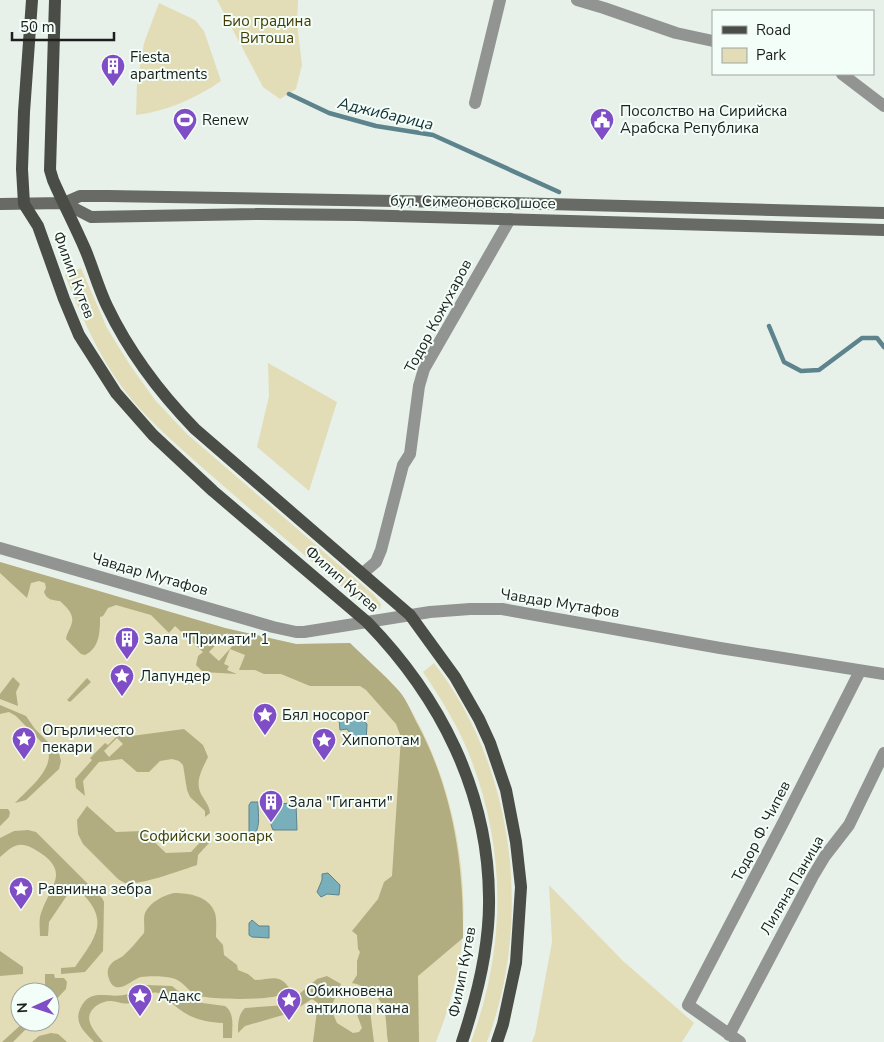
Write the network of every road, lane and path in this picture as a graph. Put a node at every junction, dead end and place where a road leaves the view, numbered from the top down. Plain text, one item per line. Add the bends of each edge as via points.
1 (32, 0) edge
2 (55, 0) edge
3 (500, 0) edge
4 (577, 0) edge
5 (712, 41) edge
6 (843, 75) edge
7 (475, 103) dead end
8 (884, 106) edge
9 (64, 203) junction
10 (0, 204) edge
11 (24, 204) junction
12 (884, 213) edge
13 (510, 219) junction
14 (884, 230) edge
15 (0, 548) edge
16 (363, 573) junction
17 (410, 615) junction
18 (367, 622) junction
19 (860, 671) junction
20 (884, 674) edge
21 (884, 753) edge
22 (729, 1035) junction
23 (462, 1042) edge
24 (497, 1042) edge
25 (740, 1042) edge

1 - 11 main road via 24,112
2 - 9 main road, Филип Кутев via 50,170
3 - 7 street
4 - 5 street via 676,33
6 - 8 street
9 - 11 main road, бул. Симеоновско шосе
9 - 12 main road, бул. Симеоновско шосе via 80,196 108,196
9 - 13 main road, бул. Симеоновско шосе via 91,217 260,214
9 - 16 main road, Филип Кутев via 110,312 161,392 215,447
10 - 11 main road, бул. Симеоновско шосе
11 - 18 main road, Филип Кутев via 38,226 79,335 132,413 185,466
13 - 14 main road, бул. Симеоновско шосе
13 - 16 street, Тодор Кожухаров via 424,370 410,454 403,465 381,550 376,562
15 - 18 street, Чавдар Мутафов via 286,630 304,632
16 - 17 main road, Филип Кутев
17 - 18 street, Чавдар Мутафов
17 - 19 street, Чавдар Мутафов via 470,609 514,611
17 - 24 main road, Филип Кутев via 455,677 479,720 490,743 510,808 521,887 519,937 512,983
18 - 23 main road, Филип Кутев via 400,658 437,710 464,766 477,808 488,873 488,920 478,988
19 - 20 street, Чавдар Мутафов
19 - 22 street, Тодор Ф. Чипев via 688,1005
21 - 22 street, Лиляна Паница via 849,825 824,856
22 - 25 street

